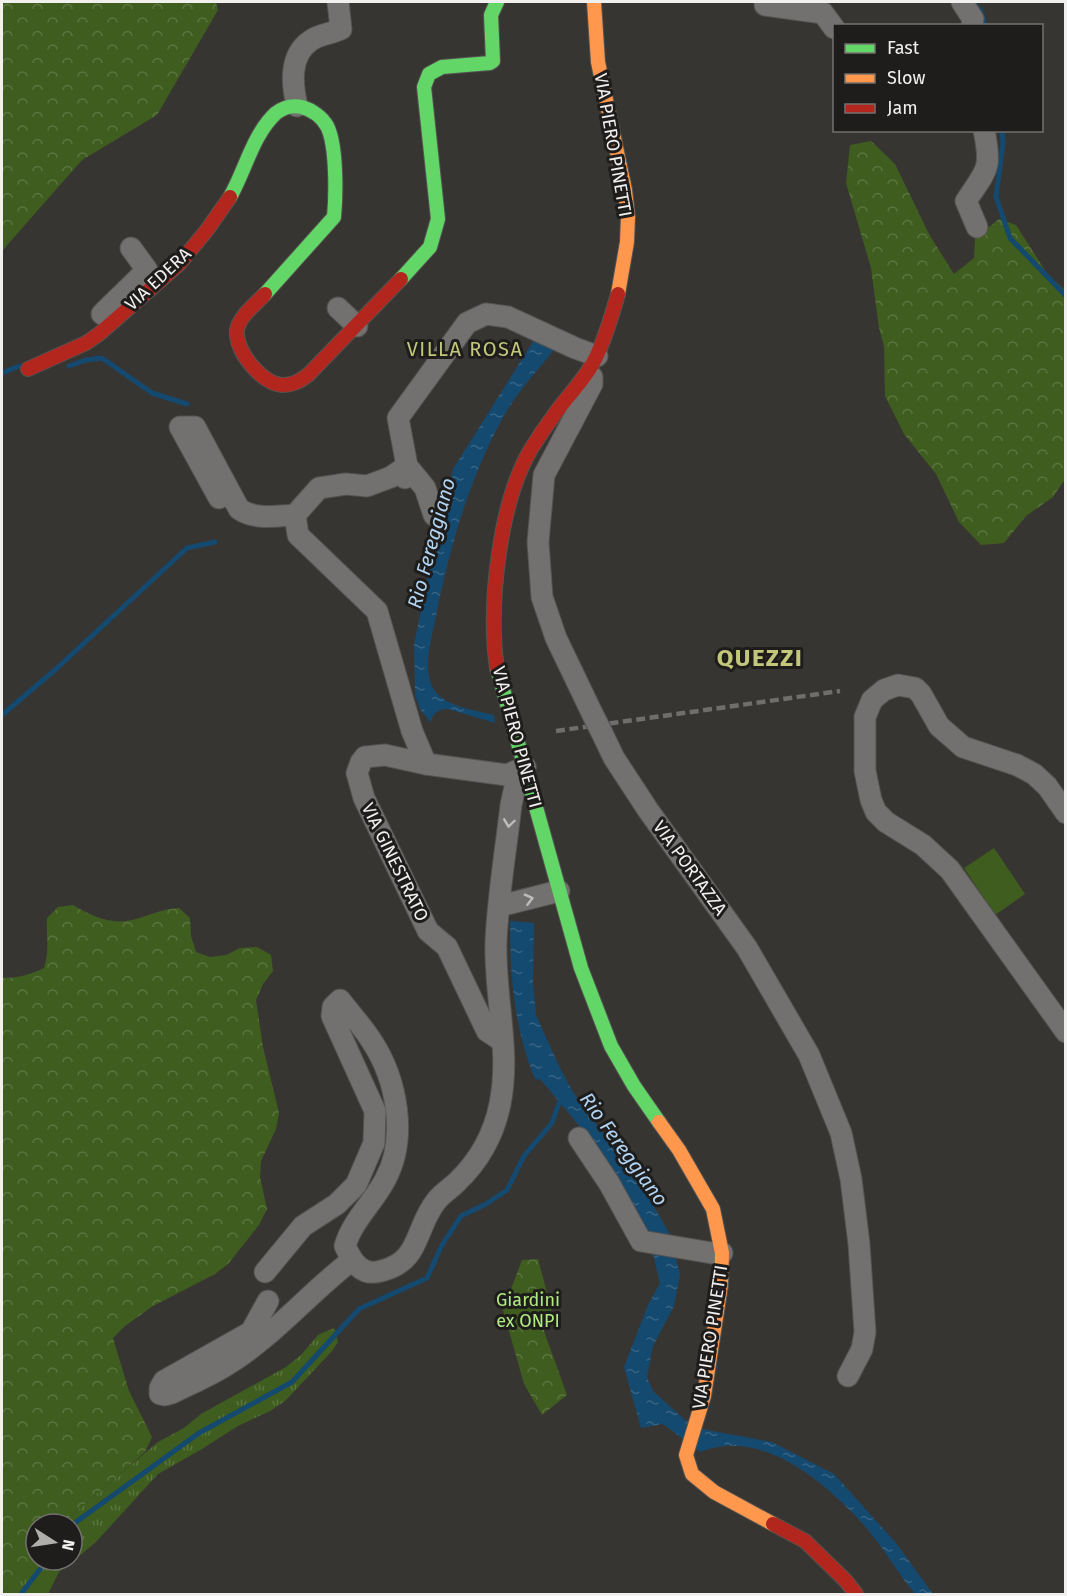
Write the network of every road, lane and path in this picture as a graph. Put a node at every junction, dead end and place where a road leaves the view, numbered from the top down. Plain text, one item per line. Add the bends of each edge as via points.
1 (338, 2) edge
2 (497, 2) edge
3 (594, 2) edge
4 (962, 2) edge
5 (765, 5) dead end
6 (972, 24) edge
7 (833, 27) edge
8 (297, 106) junction
9 (984, 132) edge
10 (977, 227) dead end
11 (131, 248) dead end
12 (338, 308) dead end
13 (357, 326) junction
14 (83, 343) junction
15 (594, 360) junction
16 (28, 369) dead end
17 (406, 472) junction
18 (219, 498) dead end
19 (434, 514) dead end
20 (295, 515) junction
21 (426, 764) junction
22 (525, 767) junction
23 (1060, 805) edge
24 (559, 891) junction
25 (500, 906) junction
26 (1065, 1032) edge
27 (502, 1041) junction
28 (579, 1138) dead end
29 (722, 1253) junction
30 (352, 1260) junction
31 (265, 1272) dead end
32 (268, 1301) dead end
33 (848, 1376) dead end
34 (856, 1594) edge

1 - 8 street via 341,30 311,40 296,60 293,76
2 - 13 street via 491,15 493,61 442,67 429,74 424,87 438,219 430,247
3 - 15 street, VIA PIERO PINETTI via 598,62 626,190 628,217 620,286
4 - 6 street
5 - 7 street via 823,13
8 - 13 street via 315,113 329,130 337,203 334,217 240,321 238,340 250,365 280,385 296,383 308,375
8 - 14 street, VIA EDERA via 285,108 266,124 214,222 178,265
9 - 10 street via 988,167 966,201
11 - 14 street, VIA EDERA via 147,270 81,334
12 - 13 street
14 - 16 street
15 - 17 street via 508,317 486,314 467,323 398,418
15 - 22 street, VIA PIERO PINETTI via 524,462 499,548 493,643 498,676
15 - 33 street, VIA PORTAZZA, bridge via 592,384 544,475 538,542 542,597 556,638 614,758 747,948 809,1055 842,1133 859,1244 865,1332 862,1349
17 - 19 street via 425,488
17 - 20 street via 367,486 320,488
18 - 20 street via 180,427 195,428 239,509 258,516
20 - 21 street via 298,535 377,611 412,731
21 - 22 street, VIA GINESTRATO via 507,775
21 - 27 street, VIA GINESTRATO via 385,755 365,757 357,773 364,798 428,931 447,947 487,1031
22 - 24 street, VIA PIERO PINETTI
22 -> 25 street via 511,805
23 - 26 street via 1034,774 963,747 939,726 915,688 898,685 878,693 872,700 865,717 865,771 876,812 936,855 950,870
25 -> 24 street
24 - 29 street, VIA PIERO PINETTI via 581,968 611,1046 713,1209
25 - 27 street via 496,940
27 - 30 street via 500,1104 489,1141 477,1160 438,1199 403,1263 376,1273 360,1270
28 - 29 street, VIA PIERO PINETTI via 641,1241
29 - 34 street, VIA PIERO PINETTI via 720,1297 703,1401 686,1455 692,1474 714,1492 805,1541
30 - 31 street via 345,1246 349,1230 376,1197 392,1167 398,1128 388,1072 372,1041 340,1000 333,1007 332,1016 375,1111 374,1143 357,1185 338,1204 303,1226
30 - 32 street via 226,1366 172,1393 160,1394 164,1381 251,1332

